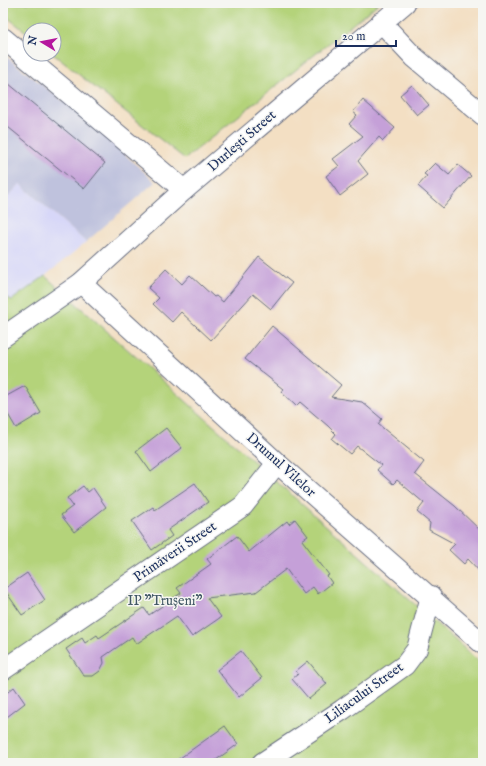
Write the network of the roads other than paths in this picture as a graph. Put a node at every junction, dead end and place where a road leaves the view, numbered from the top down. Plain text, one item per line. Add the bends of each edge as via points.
1 (405, 3) edge
2 (381, 22) junction
3 (3, 38) edge
4 (483, 115) edge
5 (184, 190) junction
6 (81, 283) junction
7 (12, 322) edge
8 (3, 337) edge
9 (277, 463) junction
10 (431, 596) junction
11 (483, 644) edge
12 (3, 670) edge
13 (262, 763) edge

1 - 2 street, Durlești Street
2 - 4 street via 414,57
2 - 5 street, Durlești Street
3 - 5 street
5 - 6 street, Durlești Street
6 - 7 street, Durlești Street
6 - 9 street, Drumul Vilelor
7 - 8 street, Durlești Street
9 - 10 street, Drumul Vilelor
9 - 12 street, Primăverii Street via 243,506
10 - 11 street, Drumul Vilelor
10 - 13 street, Liliacului Street via 417,649 405,665

